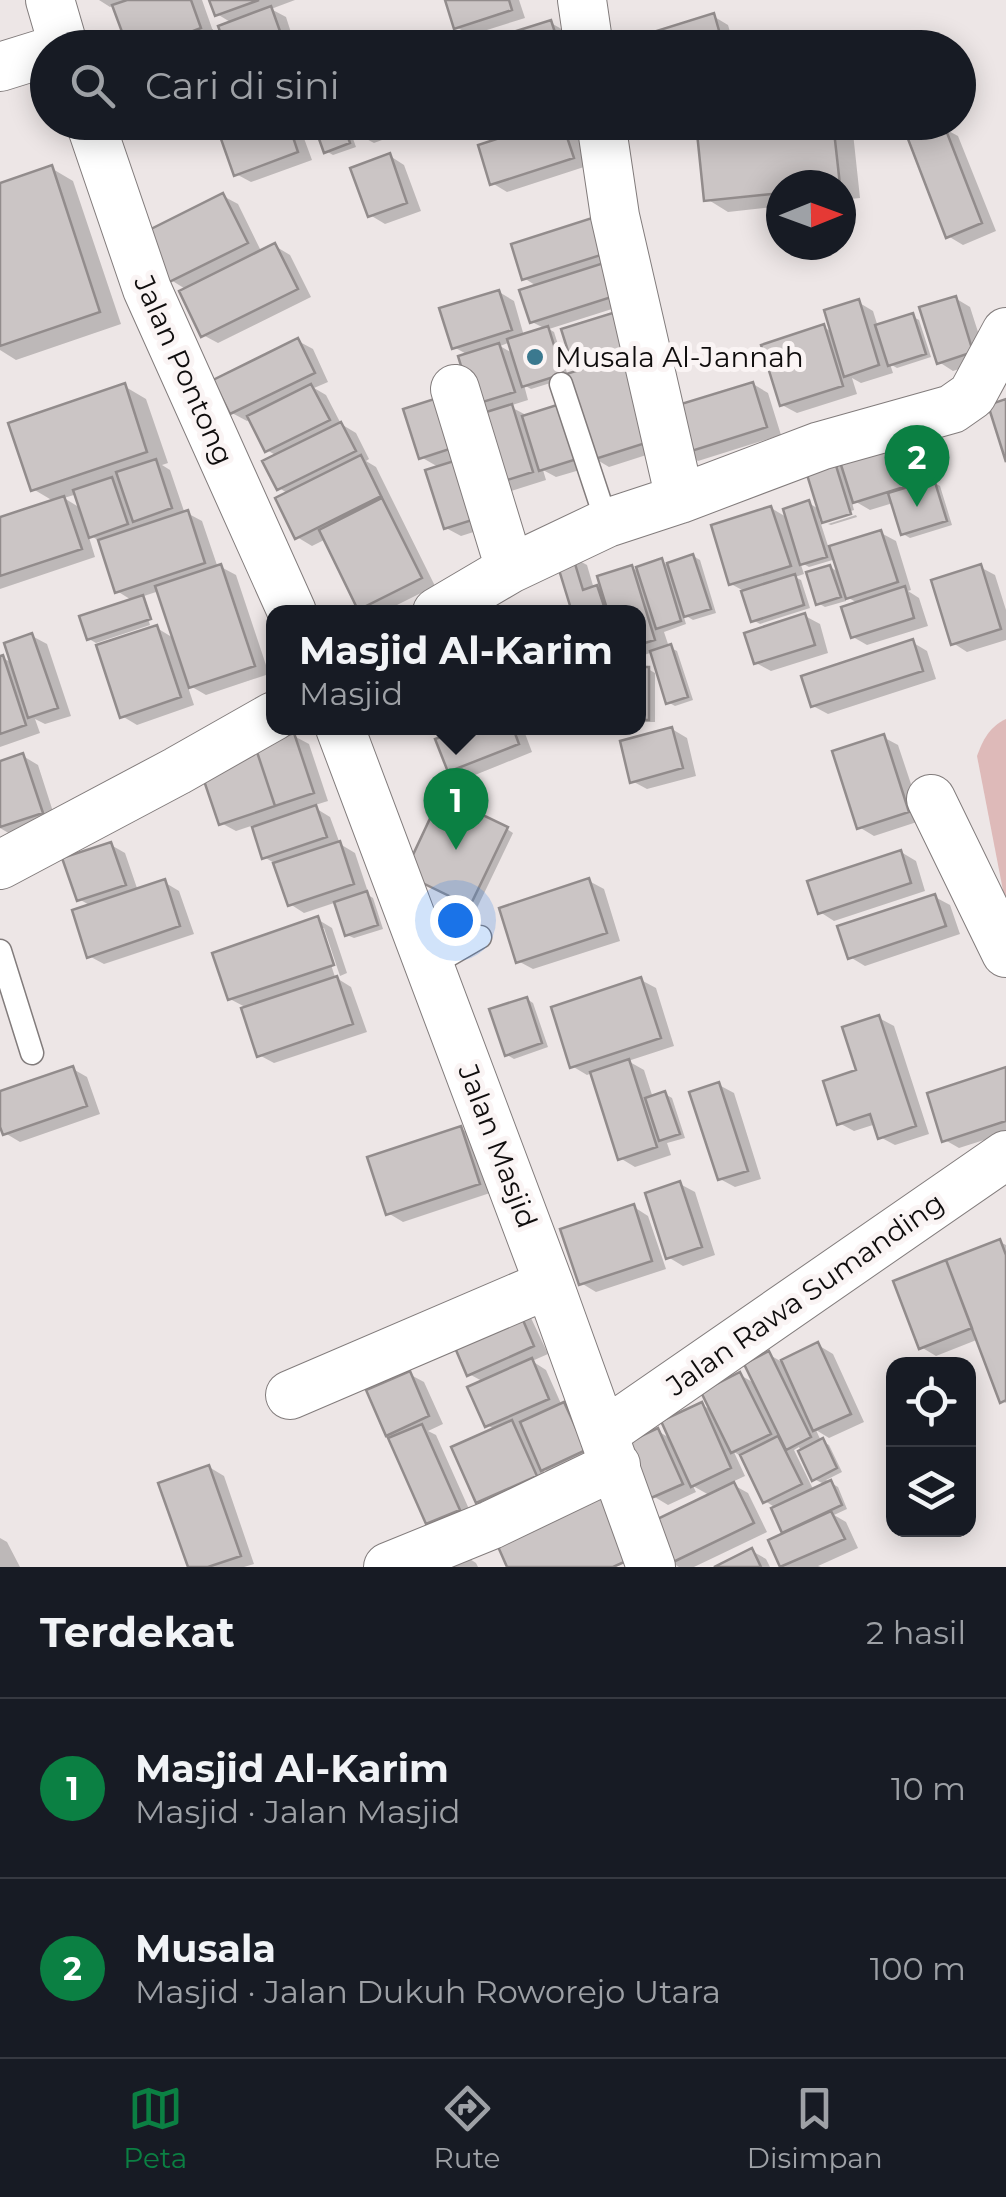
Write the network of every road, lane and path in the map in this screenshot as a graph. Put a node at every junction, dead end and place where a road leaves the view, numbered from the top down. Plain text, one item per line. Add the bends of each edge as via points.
1 (50, 0) edge
2 (582, 0) edge
3 (58, 30) edge
4 (586, 30) edge
5 (30, 57) edge
6 (0, 66) edge
7 (96, 140) edge
8 (604, 140) edge
9 (1006, 332) edge
10 (561, 384) dead end
11 (455, 389) dead end
12 (680, 499) junction
13 (607, 523) junction
14 (510, 569) junction
15 (289, 605) edge
16 (449, 605) edge
17 (266, 721) edge
18 (343, 735) edge
19 (931, 799) dead end
20 (0, 865) edge
21 (480, 937) dead end
22 (0, 952) edge
23 (1006, 953) edge
24 (430, 966) junction
25 (32, 1054) dead end
26 (1006, 1155) edge
27 (549, 1284) junction
28 (290, 1396) dead end
29 (610, 1449) junction
30 (388, 1567) edge
31 (651, 1567) edge

1 - 3 street
2 - 4 street
5 - 6 street
7 - 15 street, Jalan Pontong via 147,290
8 - 12 street
9 - 12 street via 972,394 952,409 820,446
10 - 13 lane
11 - 14 street
12 - 13 street
13 - 14 street
14 - 16 street
17 - 20 street
18 - 24 street, Jalan Masjid
19 - 23 street
21 - 24 lane
22 - 25 lane
24 - 27 street, Jalan Masjid
26 - 29 street, Jalan Rawa Sumanding
27 - 28 street
27 - 29 street, Jalan Masjid
29 - 30 street, Jalan Rawa Sumanding via 491,1524
29 - 31 street, Jalan Masjid

